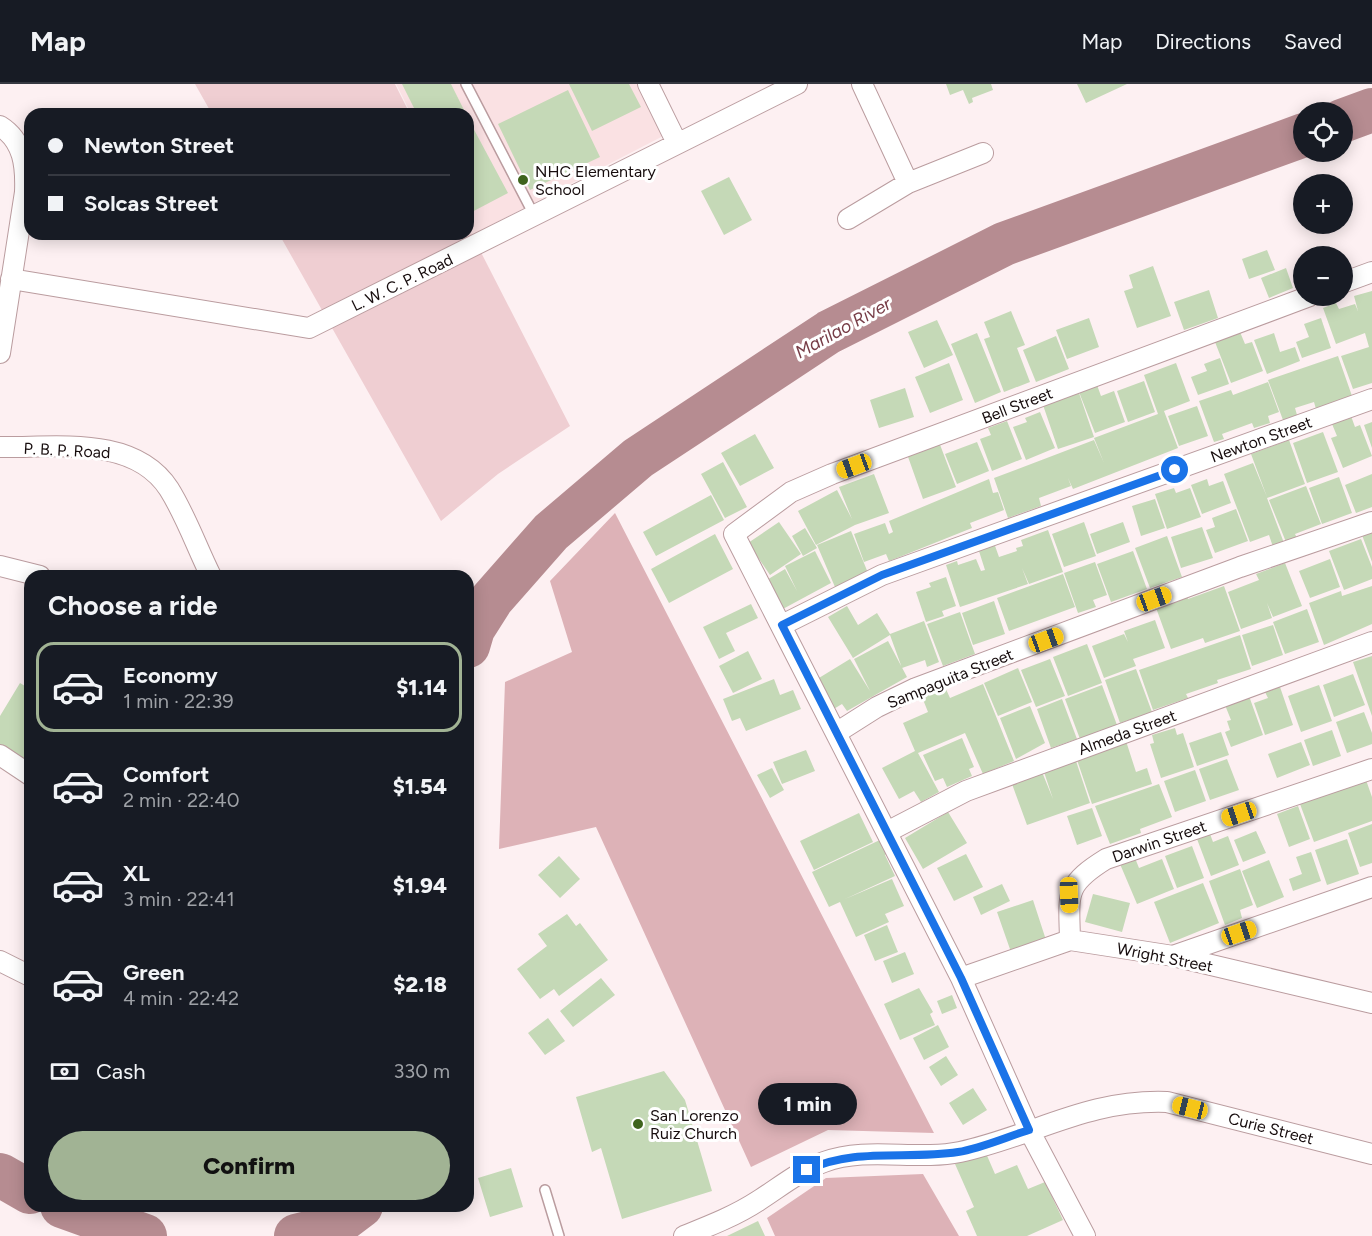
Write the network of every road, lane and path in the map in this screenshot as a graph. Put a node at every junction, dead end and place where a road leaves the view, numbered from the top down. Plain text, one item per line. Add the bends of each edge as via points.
1 (466, 84) edge
2 (648, 84) edge
3 (797, 84) edge
4 (862, 84) edge
5 (0, 126) edge
6 (677, 143) junction
7 (983, 153) dead end
8 (24, 163) edge
9 (908, 183) junction
10 (24, 198) edge
11 (534, 215) junction
12 (848, 219) dead end
13 (1372, 272) edge
14 (11, 279) junction
15 (1353, 280) edge
16 (1293, 302) edge
17 (0, 353) edge
18 (1372, 399) edge
19 (0, 447) edge
20 (1372, 522) edge
21 (0, 566) edge
22 (208, 570) edge
23 (24, 572) edge
24 (782, 625) junction
25 (1372, 642) edge
26 (836, 733) junction
27 (0, 755) edge
28 (1372, 769) edge
29 (24, 772) edge
30 (886, 832) junction
31 (1372, 887) edge
32 (1070, 940) junction
33 (1173, 956) junction
34 (0, 961) edge
35 (24, 973) edge
36 (961, 978) junction
37 (1372, 1003) edge
38 (1029, 1130) junction
39 (1372, 1154) edge
40 (545, 1190) dead end
41 (559, 1236) edge
42 (684, 1236) edge
43 (1085, 1236) edge

1 - 11 lane
2 - 6 street
3 - 6 street, L. W. C. P. Road
4 - 9 street
5 - 8 street via 21,150
6 - 11 street, L. W. C. P. Road
7 - 9 street
9 - 12 street
10 - 14 street
11 - 14 street, L. W. C. P. Road via 309,328
13 - 15 street
14 - 17 street
16 - 24 street, Bell Street via 791,492 734,534
18 - 24 street, Newton Street via 882,575
19 - 22 street, P. B. P. Road via 112,450 134,458 169,489
20 - 26 street, Sampaguita Street via 916,688 877,706
21 - 23 street
24 - 26 street
25 - 30 street, Almeda Street via 966,791
26 - 30 street
27 - 29 street
28 - 32 street, Darwin Street via 1106,859 1082,874 1069,895
30 - 36 street
31 - 33 street
32 - 33 street, Wright Street
32 - 36 street, Wright Street
33 - 37 street, Wright Street
34 - 35 street
36 - 38 street
38 - 39 street, Curie Street via 1105,1106 1167,1102
38 - 42 street, Curie Street via 960,1152 862,1155 825,1161 789,1178 726,1219
38 - 43 street
40 - 41 lane

